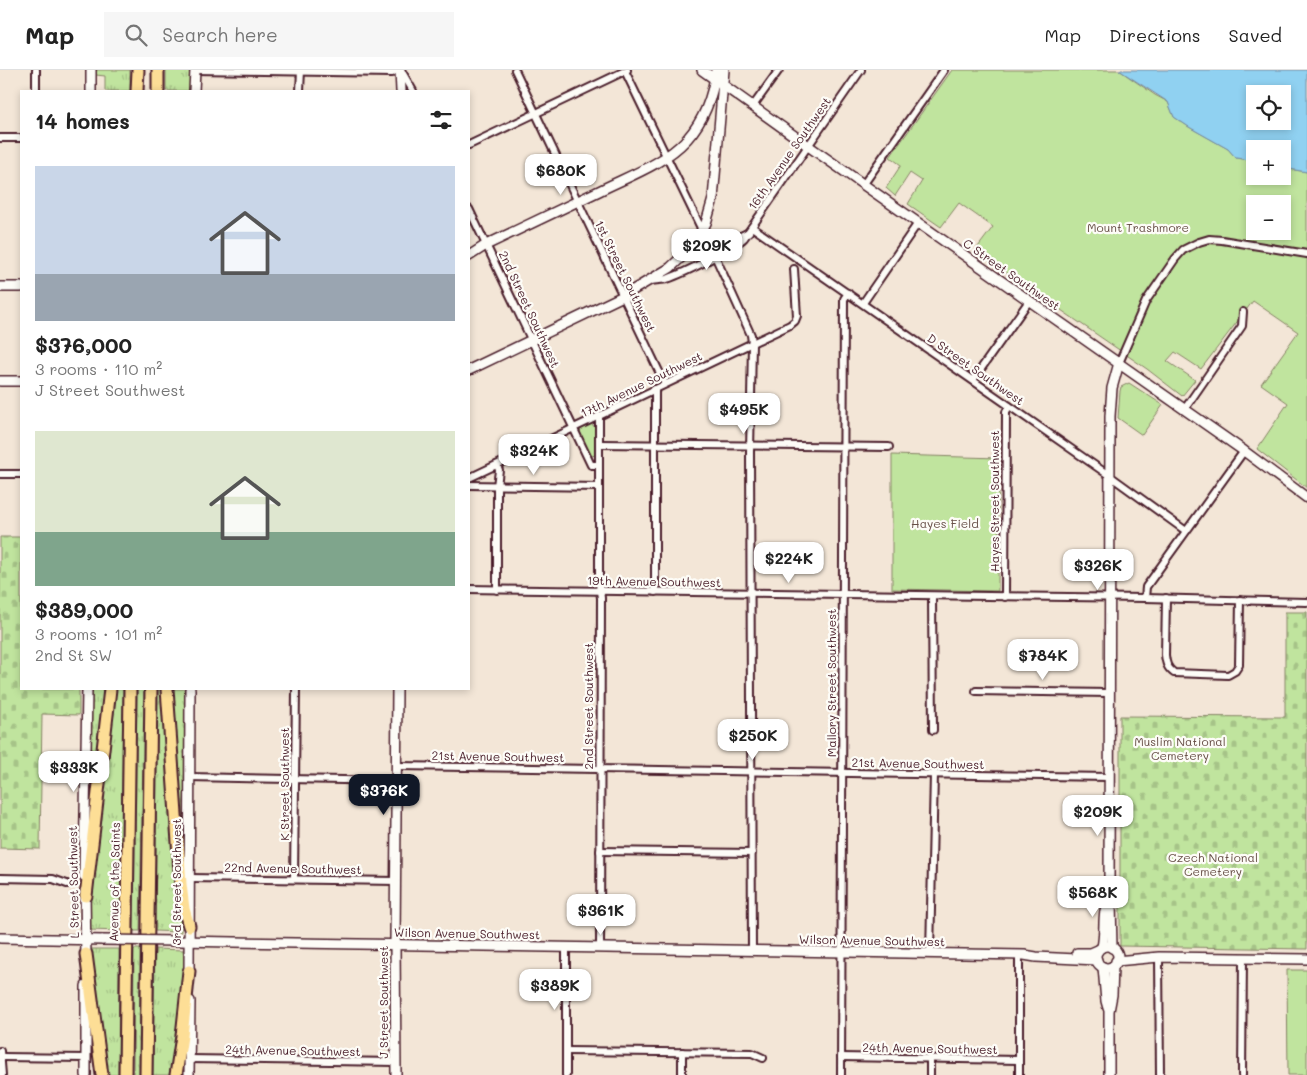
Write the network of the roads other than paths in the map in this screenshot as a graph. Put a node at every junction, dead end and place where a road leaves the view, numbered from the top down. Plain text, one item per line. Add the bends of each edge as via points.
1 (36, 70) edge
2 (91, 70) edge
3 (138, 70) edge
4 (158, 70) edge
5 (195, 70) edge
6 (515, 70) edge
7 (626, 70) edge
8 (702, 70) edge
9 (724, 70) edge
10 (778, 70) edge
11 (861, 70) edge
12 (944, 70) edge
13 (301, 71) edge
14 (399, 71) edge
15 (715, 74) edge
16 (723, 85) junction
17 (36, 90) edge
18 (91, 90) edge
19 (137, 90) edge
20 (158, 90) edge
21 (194, 90) edge
22 (300, 90) edge
23 (401, 90) edge
24 (412, 90) edge
25 (753, 106) junction
26 (536, 114) junction
27 (0, 138) edge
28 (20, 138) edge
29 (470, 145) edge
30 (808, 146) junction
31 (667, 157) junction
32 (863, 185) junction
33 (578, 201) junction
34 (470, 212) edge
35 (918, 224) junction
36 (702, 230) junction
37 (751, 230) junction
38 (486, 245) junction
39 (1307, 254) edge
40 (470, 255) edge
41 (714, 256) junction
42 (794, 269) dead end
43 (650, 281) junction
44 (0, 287) edge
45 (20, 287) edge
46 (848, 292) junction
47 (623, 296) junction
48 (1029, 301) junction
49 (863, 303) junction
50 (1242, 312) dead end
51 (531, 340) junction
52 (752, 342) junction
53 (1118, 363) junction
54 (470, 370) edge
55 (0, 380) edge
56 (973, 380) junction
57 (20, 381) edge
58 (664, 384) junction
59 (655, 389) junction
60 (1010, 406) junction
61 (1184, 410) junction
62 (599, 416) junction
63 (574, 428) junction
64 (599, 444) junction
65 (656, 445) junction
66 (750, 446) junction
67 (844, 446) junction
68 (889, 447) dead end
69 (1244, 451) junction
70 (497, 465) junction
71 (599, 465) junction
72 (0, 474) edge
73 (20, 474) edge
74 (1110, 476) junction
75 (470, 478) edge
76 (470, 485) edge
77 (497, 486) junction
78 (599, 487) junction
79 (1307, 498) edge
80 (1186, 531) junction
81 (470, 589) edge
82 (496, 590) junction
83 (600, 591) junction
84 (655, 592) junction
85 (751, 593) junction
86 (843, 595) junction
87 (932, 596) junction
88 (1005, 597) junction
89 (1110, 598) junction
90 (1145, 598) junction
91 (1166, 598) junction
92 (1240, 600) junction
93 (1307, 602) edge
94 (87, 690) edge
95 (110, 690) edge
96 (130, 690) edge
97 (151, 690) edge
98 (167, 690) edge
99 (190, 690) edge
100 (296, 690) edge
101 (397, 690) edge
102 (976, 691) dead end
103 (1109, 693) junction
104 (933, 730) dead end
105 (397, 766) junction
106 (600, 769) junction
107 (752, 772) junction
108 (842, 773) junction
109 (934, 774) junction
110 (189, 777) junction
111 (1110, 777) junction
112 (295, 779) junction
113 (396, 781) junction
114 (600, 851) junction
115 (752, 853) junction
116 (0, 878) edge
117 (189, 878) junction
118 (294, 880) junction
119 (396, 881) junction
120 (67, 884) dead end
121 (86, 896) junction
122 (1109, 898) junction
123 (189, 926) junction
124 (0, 938) edge
125 (86, 940) junction
126 (188, 941) junction
127 (395, 944) junction
128 (566, 947) junction
129 (600, 948) junction
130 (1100, 949) junction
131 (752, 950) junction
132 (843, 952) junction
133 (930, 953) junction
134 (86, 954) junction
135 (1022, 955) junction
136 (1114, 957) junction
137 (1160, 957) junction
138 (1242, 958) junction
139 (1307, 959) edge
140 (1100, 964) junction
141 (189, 971) junction
142 (1109, 1011) junction
143 (566, 1051) junction
144 (682, 1052) junction
145 (1, 1054) edge
146 (841, 1057) junction
147 (86, 1058) junction
148 (763, 1058) dead end
149 (189, 1059) junction
150 (930, 1059) junction
151 (1019, 1060) junction
152 (396, 1062) junction
153 (2, 1075) edge
154 (86, 1075) edge
155 (102, 1075) edge
156 (125, 1075) edge
157 (146, 1075) edge
158 (176, 1075) edge
159 (189, 1075) edge
160 (396, 1075) edge
161 (566, 1075) edge
162 (682, 1075) edge
163 (841, 1075) edge
164 (930, 1075) edge
165 (1019, 1075) edge
166 (1108, 1075) edge
167 (1160, 1075) edge
168 (1242, 1075) edge

1 - 17 street
2 - 18 main road
3 - 19 highway
4 - 20 highway
5 - 13 street
5 - 21 main road
6 - 26 street, 1st Street Southwest
7 - 26 street
7 - 31 street
8 - 15 main road, C Street Southwest
9 - 16 main road
10 - 25 street
11 - 30 street, 16th Avenue Southwest
12 - 32 street
13 - 14 street
13 - 22 street
14 - 23 main road
14 - 24 street
15 - 16 main road, C Street Southwest
15 - 31 main road via 700,122
16 - 25 main road, C Street Southwest
16 - 36 main road via 715,188
25 - 30 main road, C Street Southwest
26 - 29 street
26 - 33 street, 1st Street Southwest
27 - 28 street
30 - 32 main road, C Street Southwest
30 - 37 street, 16th Avenue Southwest
31 - 33 main road
31 - 36 street
32 - 35 main road, C Street Southwest
33 - 38 main road
33 - 47 street, 1st Street Southwest
34 - 38 street, 2nd Street Southwest
35 - 48 main road, C Street Southwest
35 - 49 street
36 - 43 main road via 682,258
37 - 41 street, 16th Avenue Southwest via 739,243
37 - 46 street, D Street Southwest
38 - 40 main road
38 - 51 street, 2nd Street Southwest
39 - 53 street via 1209,239 1183,250 1146,301
41 - 43 street, 16th Avenue Southwest via 668,278
41 - 52 street
42 - 52 street, 17th Avenue Southwest via 797,316 790,325
43 - 47 main road
44 - 45 main road
46 - 49 street, D Street Southwest
46 - 67 street, Mallory Street Southwest via 844,299
47 - 51 main road
47 - 58 street, 1st Street Southwest
48 - 53 main road, C Street Southwest
48 - 56 street
49 - 56 street, D Street Southwest
50 - 61 street via 1242,326
51 - 54 main road
51 - 63 street, 2nd Street Southwest
52 - 58 street, 17th Avenue Southwest
52 - 66 street
53 - 61 main road, C Street Southwest
53 - 74 main road via 1110,397
55 - 57 main road
56 - 60 street, D Street Southwest
58 - 59 street, 17th Avenue Southwest
59 - 62 street, 17th Avenue Southwest
59 - 65 street
60 - 74 street, D Street Southwest
60 - 88 street, Hayes Street Southwest via 1006,412
61 - 69 main road, C Street Southwest
62 - 63 street, 17th Avenue Southwest
62 - 64 street, 2nd Street Southwest
63 - 70 street, 17th Avenue Southwest
63 - 71 street, 2nd Street Southwest via 591,465
64 - 65 street
64 - 71 street, 2nd Street Southwest
65 - 66 street
65 - 84 street
66 - 67 street
66 - 85 street
67 - 68 street
67 - 86 street, Mallory Street Southwest
69 - 79 main road, C Street Southwest
69 - 80 street
70 - 75 street, 17th Avenue Southwest
70 - 77 street
71 - 78 street, 2nd Street Southwest
72 - 73 street
74 - 80 street, D Street Southwest
74 - 89 main road
76 - 77 street
77 - 78 street
77 - 82 street
78 - 83 street, 2nd Street Southwest
80 - 90 street via 1146,587
81 - 82 street, 19th Avenue Southwest
82 - 83 street, 19th Avenue Southwest
83 - 84 street, 19th Avenue Southwest
83 - 106 street, 2nd Street Southwest
84 - 85 street, 19th Avenue Southwest
85 - 86 street, 19th Avenue Southwest
85 - 107 street
86 - 87 street, 19th Avenue Southwest
86 - 108 street, Mallory Street Southwest
87 - 88 street, 19th Avenue Southwest
87 - 104 street
88 - 89 street, 19th Avenue Southwest
89 - 90 street, 19th Avenue Southwest
89 - 103 main road
90 - 91 street, 19th Avenue Southwest
91 - 92 street, 19th Avenue Southwest
91 - 92 street via 1165,655 1169,670 1174,673 1228,675 1239,664
92 - 93 street, 19th Avenue Southwest
94 - 121 main road, L Street Southwest
95 - 121 highway
96 - 156 highway, Avenue of the Saints
97 - 157 highway
98 - 123 highway via 181,884
99 - 110 main road, 3rd Street Southwest
100 - 112 street, K Street Southwest
101 - 105 main road, J Street Southwest
102 - 103 street
103 - 111 main road
105 - 106 street, 21st Avenue Southwest
105 - 113 main road, J Street Southwest
106 - 107 street, 21st Avenue Southwest
106 - 114 street, 2nd Street Southwest
107 - 108 street, 21st Avenue Southwest
107 - 115 street
108 - 109 street, 21st Avenue Southwest
108 - 132 street, Mallory Street Southwest
109 - 111 street, 21st Avenue Southwest
109 - 133 street
110 - 112 street
110 - 117 main road, 3rd Street Southwest
111 - 122 main road
112 - 113 street
112 - 118 street, K Street Southwest
113 - 119 main road, J Street Southwest
114 - 115 street
114 - 129 street, 2nd Street Southwest
115 - 131 street
116 - 120 street via 53,879
117 - 118 street, 22nd Avenue Southwest
117 - 123 main road, 3rd Street Southwest
118 - 119 street, 22nd Avenue Southwest
119 - 127 main road, J Street Southwest
121 - 125 main road, L Street Southwest
122 - 130 main road via 1105,906 1104,939
122 - 136 main road
123 - 126 main road, 3rd Street Southwest
124 - 125 main road, Wilson Avenue Southwest
125 - 126 main road, Wilson Avenue Southwest, bridge
125 - 134 main road, L Street Southwest
126 - 127 main road, Wilson Avenue Southwest
126 - 141 main road, 3rd Street Southwest
127 - 128 main road, Wilson Avenue Southwest
127 - 152 main road, J Street Southwest
128 - 129 main road, Wilson Avenue Southwest
128 - 143 street
129 - 131 main road, Wilson Avenue Southwest
130 - 135 main road, Wilson Avenue Southwest via 1087,953 1032,952
130 - 136 main road, Wilson Avenue Southwest via 1106,946
130 - 140 main road via 1096,956
131 - 132 main road, Wilson Avenue Southwest
132 - 133 main road, Wilson Avenue Southwest
132 - 146 street, Mallory Street Southwest
133 - 135 main road, Wilson Avenue Southwest
134 - 147 main road, L Street Southwest
134 - 155 highway
135 - 140 main road, Wilson Avenue Southwest
135 - 151 street
136 - 137 main road
136 - 140 main road, Wilson Avenue Southwest via 1107,968
136 - 142 main road
137 - 138 main road
137 - 167 street
138 - 139 main road
138 - 168 street
140 - 142 main road
141 - 149 main road, 3rd Street Southwest
141 - 158 highway
142 - 166 main road
143 - 144 street
143 - 161 street
144 - 148 street via 752,1053
144 - 162 street
145 - 147 street
145 - 153 street
146 - 150 street, 24th Avenue Southwest
146 - 163 street, Mallory Street Southwest
147 - 154 main road, L Street Southwest
149 - 152 street, 24th Avenue Southwest
149 - 159 main road, 3rd Street Southwest
150 - 151 street, 24th Avenue Southwest
150 - 164 street
151 - 165 street
152 - 160 main road, J Street Southwest

